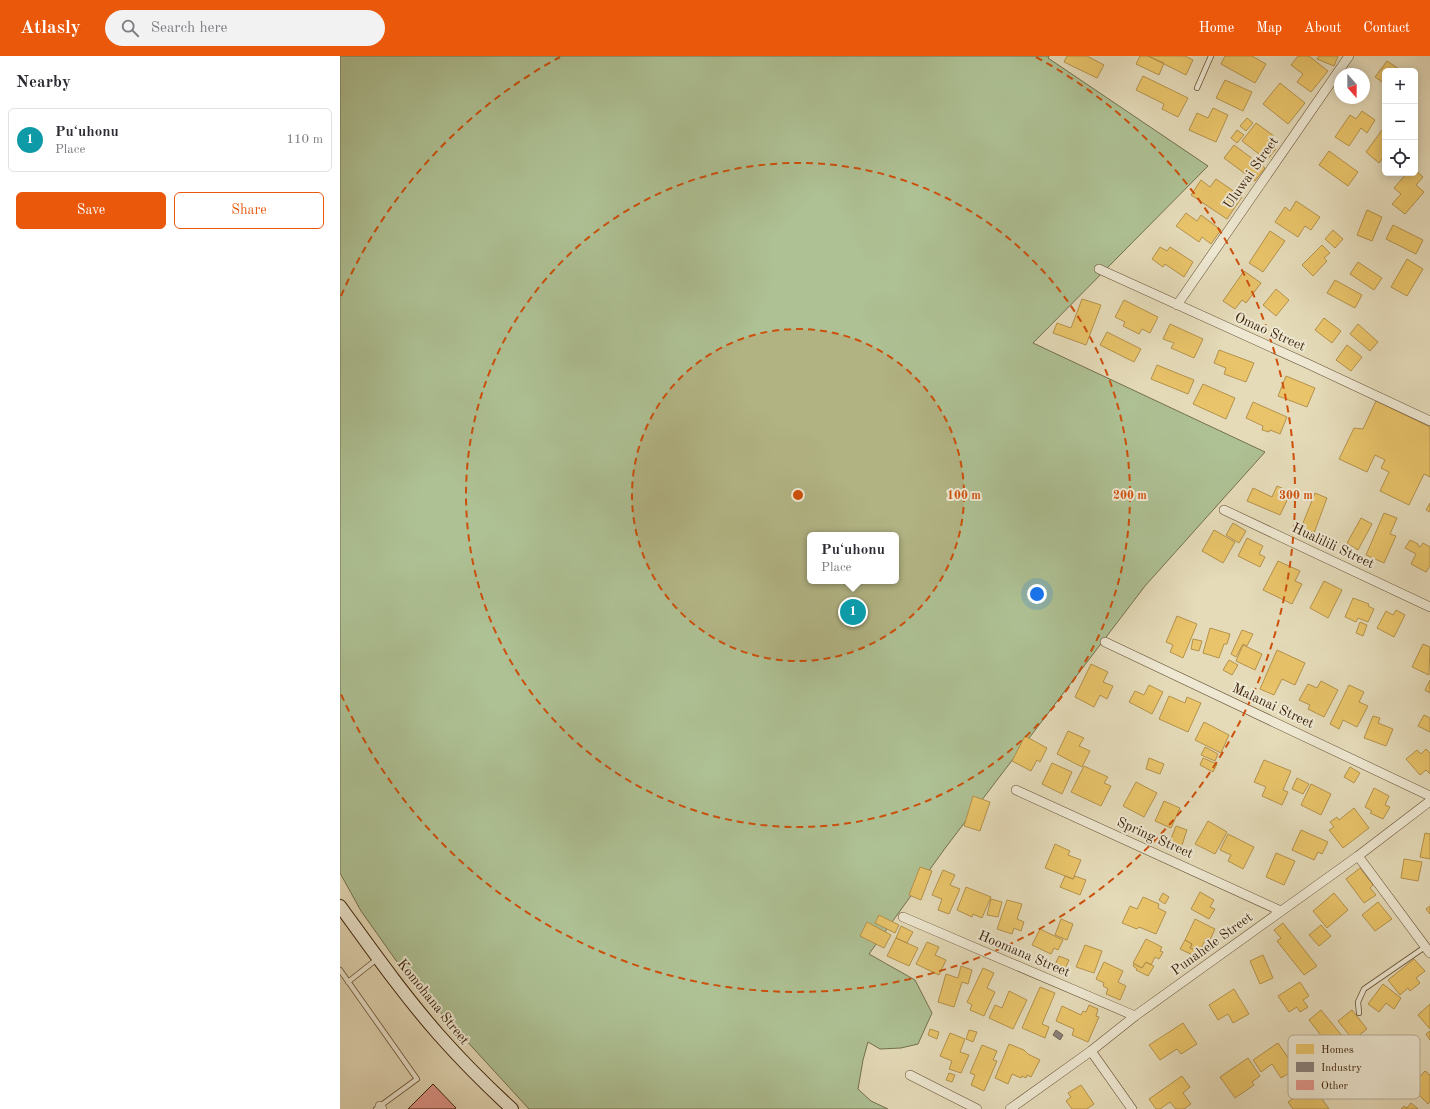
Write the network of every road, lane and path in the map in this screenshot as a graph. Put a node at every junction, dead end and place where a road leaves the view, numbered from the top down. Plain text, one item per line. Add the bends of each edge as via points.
1 (1211, 56) edge
2 (1349, 56) edge
3 (1197, 88) dead end
4 (1099, 269) dead end
5 (1177, 305) junction
6 (1430, 421) edge
7 (1224, 510) dead end
8 (1430, 607) edge
9 (1105, 642) dead end
10 (1016, 790) dead end
11 (1430, 796) edge
12 (1430, 801) edge
13 (1358, 856) junction
14 (340, 906) edge
15 (1281, 911) junction
16 (903, 916) dead end
17 (1427, 950) edge
18 (378, 958) junction
19 (340, 970) edge
20 (348, 982) junction
21 (1358, 1013) dead end
22 (1135, 1016) junction
23 (1090, 1052) junction
24 (910, 1075) dead end
25 (379, 1108) edge
26 (512, 1109) edge
27 (977, 1109) edge
28 (1010, 1109) edge
29 (1132, 1109) edge

1 - 3 lane
2 - 5 street, Uluwai Street
4 - 5 street, Omao Street
5 - 6 street, Omao Street
7 - 8 street, Hualilili Street
9 - 11 street, Malanai Street
10 - 15 street, Spring Street
12 - 13 street, Punahele Street
13 - 15 street, Punahele Street
13 - 17 street
14 - 18 main road, Komohana Street
15 - 22 street, Punahele Street
16 - 22 street, Hoomana Street
17 - 21 lane via 1364,989 1358,1002
18 - 20 lane
18 - 26 main road, Komohana Street via 439,1035
19 - 20 lane
20 - 25 lane via 417,1079
22 - 23 street, Punahele Street
23 - 28 street, Punahele Street
23 - 29 street
24 - 27 street

